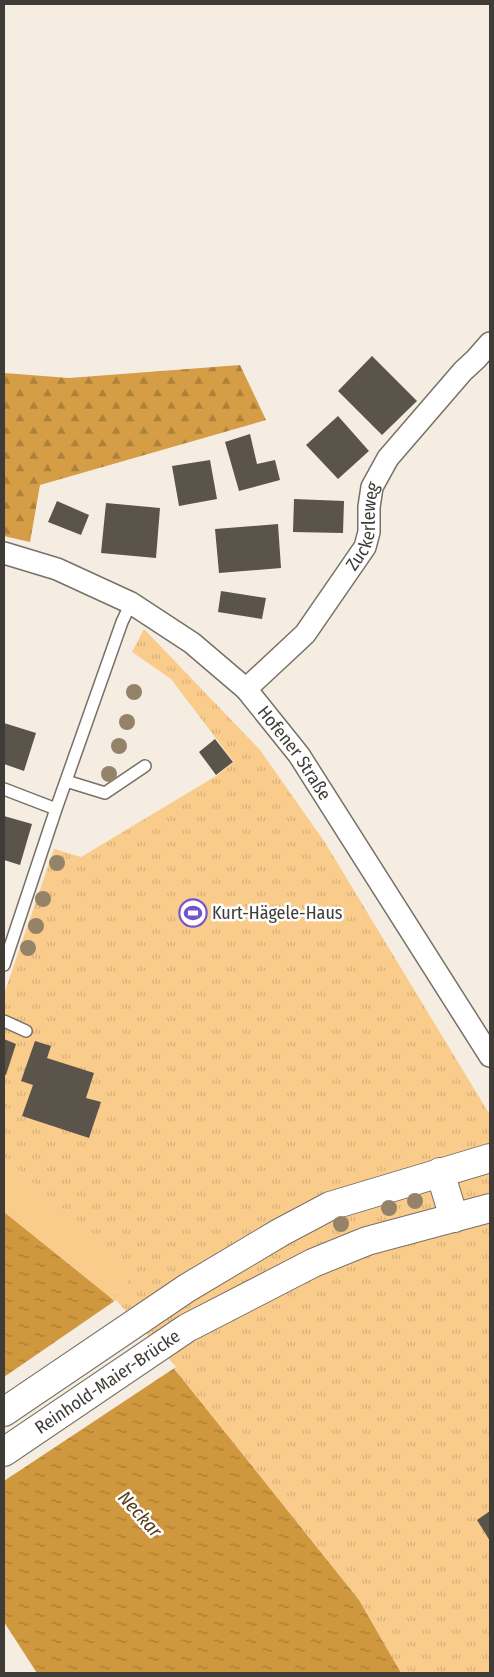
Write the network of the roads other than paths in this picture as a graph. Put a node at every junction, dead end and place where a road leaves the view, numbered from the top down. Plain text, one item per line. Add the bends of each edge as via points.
1 (490, 343) edge
2 (483, 365) edge
3 (4, 553) edge
4 (131, 603) junction
5 (246, 689) junction
6 (145, 766) dead end
7 (66, 781) junction
8 (4, 790) edge
9 (56, 809) junction
10 (4, 965) edge
11 (4, 1020) edge
12 (26, 1031) dead end
13 (490, 1056) edge
14 (490, 1158) edge
15 (440, 1172) junction
16 (490, 1208) edge
17 (454, 1218) junction
18 (4, 1412) edge
19 (4, 1452) edge

1 - 2 street, Zuckerleweg
2 - 5 street, Zuckerleweg via 462,371 388,458 372,487 365,546 305,634
3 - 4 street, Hofener Straße via 57,569
4 - 5 street, Hofener Straße via 192,643
4 - 7 lane
5 - 13 street, Hofener Straße via 299,755
6 - 7 lane via 105,793
7 - 9 lane
8 - 9 lane
9 - 10 lane
11 - 12 lane
14 - 15 main road, Reinhold-Maier-Brücke
15 - 17 main road
15 - 18 main road, Reinhold-Maier-Brücke via 330,1206 281,1232 187,1288
16 - 17 main road, Reinhold-Maier-Brücke
17 - 19 main road, Reinhold-Maier-Brücke via 367,1241 313,1262 212,1314

